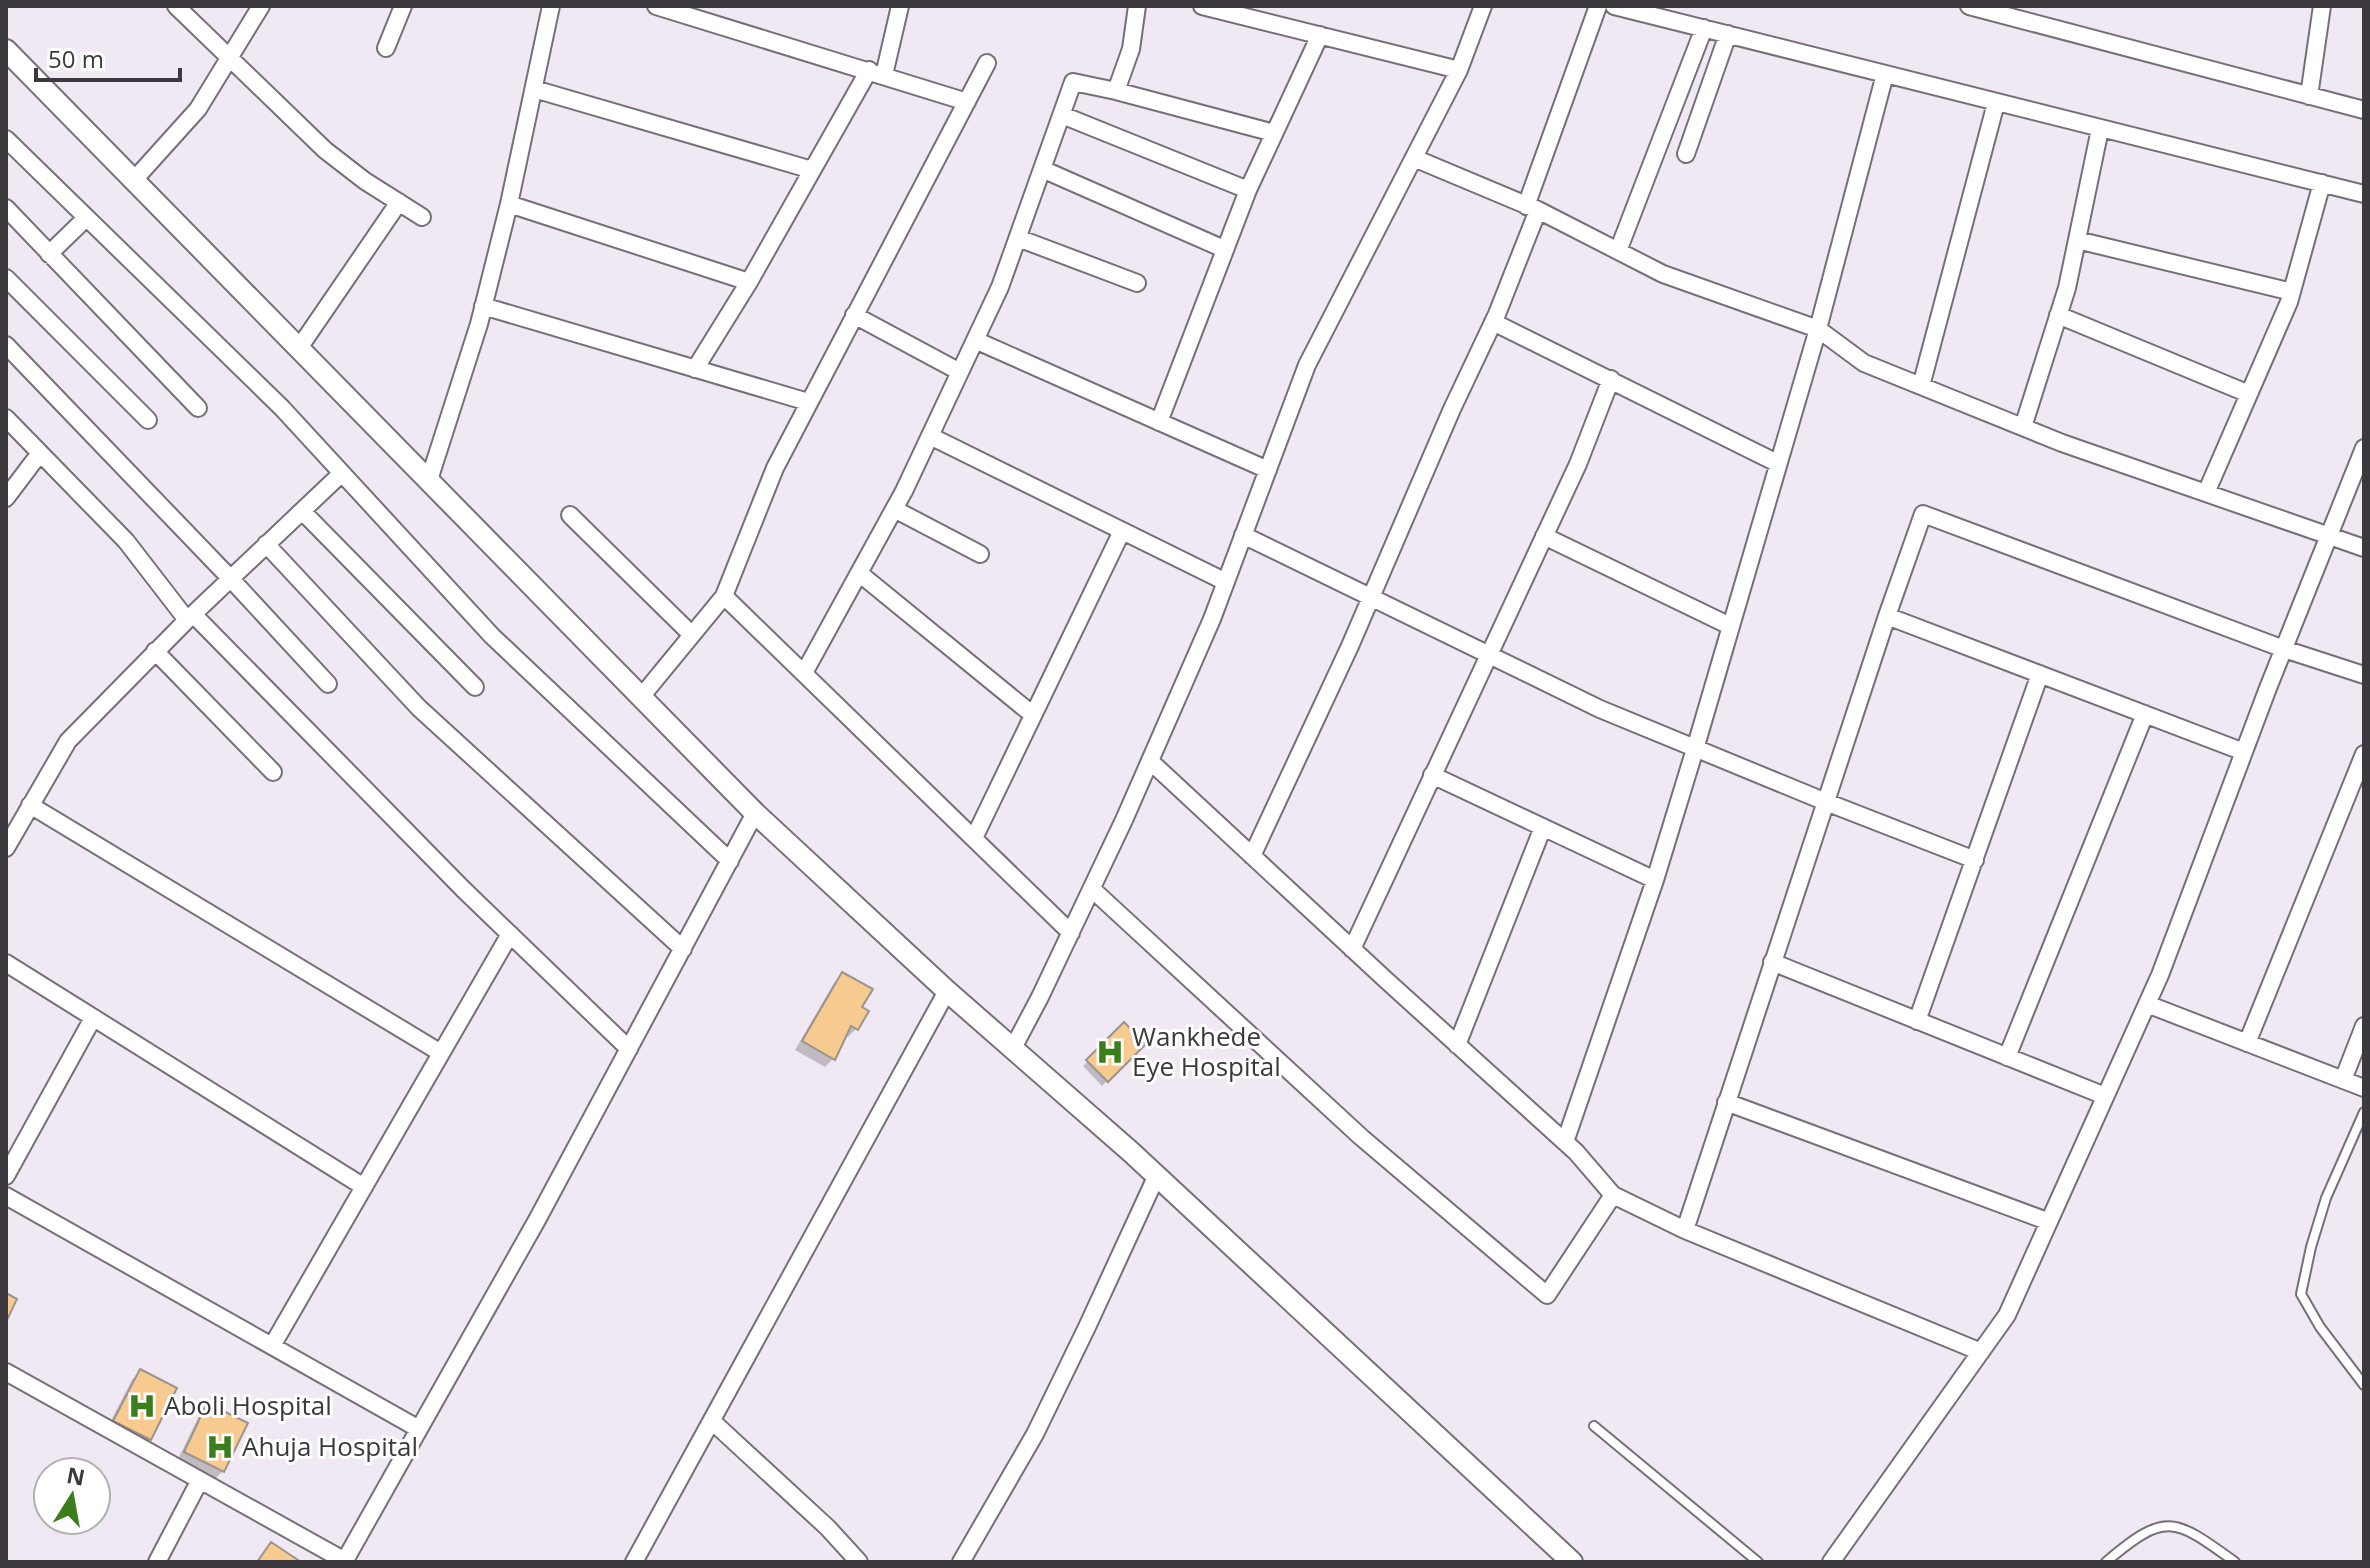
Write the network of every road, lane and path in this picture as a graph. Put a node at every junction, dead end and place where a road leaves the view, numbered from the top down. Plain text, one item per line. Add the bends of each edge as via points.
1 (176, 6) edge
2 (261, 6) edge
3 (403, 6) edge
4 (551, 6) edge
5 (656, 6) edge
6 (900, 6) edge
7 (1137, 6) edge
8 (1206, 6) edge
9 (1483, 6) edge
10 (1598, 6) edge
11 (1614, 6) edge
12 (1969, 6) edge
13 (2322, 6) edge
14 (2033, 14) edge
15 (1704, 28) junction
16 (1728, 34) junction
17 (1320, 35) junction
18 (386, 48) dead end
19 (6, 50) edge
20 (229, 58) junction
21 (987, 63) dead end
22 (1459, 70) junction
23 (876, 73) junction
24 (1885, 74) junction
25 (534, 89) junction
26 (1116, 91) junction
27 (2309, 96) junction
28 (967, 102) junction
29 (1996, 103) junction
30 (2364, 110) edge
31 (1062, 115) junction
32 (2100, 129) junction
33 (1274, 133) junction
34 (6, 139) edge
35 (1686, 154) dead end
36 (1414, 158) junction
37 (1042, 169) junction
38 (812, 170) junction
39 (134, 180) junction
40 (2322, 183) junction
41 (1248, 190) junction
42 (2364, 194) edge
43 (399, 202) junction
44 (509, 204) junction
45 (6, 208) edge
46 (1532, 208) junction
47 (422, 217) dead end
48 (86, 218) junction
49 (1018, 238) junction
50 (2077, 240) junction
51 (1224, 249) junction
52 (1618, 251) junction
53 (49, 254) junction
54 (6, 278) edge
55 (749, 282) junction
56 (1137, 283) dead end
57 (2292, 292) junction
58 (483, 306) junction
59 (854, 315) junction
60 (2058, 315) junction
61 (1493, 322) junction
62 (1818, 329) junction
63 (975, 340) junction
64 (6, 345) edge
65 (299, 348) junction
66 (695, 369) junction
67 (960, 372) junction
68 (1611, 379) junction
69 (1921, 386) junction
70 (2249, 394) junction
71 (808, 402) junction
72 (198, 408) dead end
73 (6, 418) edge
74 (148, 420) dead end
75 (1159, 422) junction
76 (2023, 427) junction
77 (930, 436) junction
78 (2364, 448) edge
79 (40, 453) junction
80 (1777, 463) junction
81 (1268, 470) junction
82 (342, 473) junction
83 (429, 480) junction
84 (2206, 493) junction
85 (6, 498) edge
86 (894, 509) junction
87 (302, 511) junction
88 (570, 515) dead end
89 (1122, 531) junction
90 (1243, 535) junction
91 (1544, 536) junction
92 (2329, 536) junction
93 (266, 544) junction
94 (2364, 548) edge
95 (980, 554) dead end
96 (859, 573) junction
97 (230, 578) junction
98 (1226, 582) junction
99 (724, 596) junction
100 (1370, 599) junction
101 (1887, 616) junction
102 (190, 617) junction
103 (1730, 626) junction
104 (692, 635) junction
105 (2284, 649) junction
106 (155, 651) junction
107 (1487, 655) junction
108 (804, 673) junction
109 (2040, 674) junction
110 (2364, 675) edge
111 (328, 684) dead end
112 (475, 687) dead end
113 (641, 697) junction
114 (2145, 714) junction
115 (1033, 715) junction
116 (1695, 749) junction
117 (2244, 752) junction
118 (2364, 754) edge
119 (1150, 761) junction
120 (273, 772) dead end
121 (1432, 775) junction
122 (1826, 802) junction
123 (30, 805) junction
124 (755, 813) junction
125 (1543, 827) junction
126 (974, 838) junction
127 (6, 848) edge
128 (1252, 856) junction
129 (1975, 860) junction
130 (730, 861) junction
131 (1655, 880) junction
132 (1092, 889) junction
133 (1071, 933) junction
134 (510, 934) junction
135 (683, 949) junction
136 (1352, 949) junction
137 (1772, 962) junction
138 (6, 963) edge
139 (947, 991) junction
140 (2147, 1004) junction
141 (93, 1018) junction
142 (1917, 1021) junction
143 (2364, 1026) edge
144 (2247, 1043) junction
145 (1457, 1045) junction
146 (1013, 1048) junction
147 (629, 1049) junction
148 (441, 1053) junction
149 (2007, 1057) junction
150 (2343, 1080) junction
151 (2364, 1088) edge
152 (2105, 1096) junction
153 (1726, 1102) junction
154 (2364, 1112) edge
155 (1565, 1142) junction
156 (1157, 1175) junction
157 (6, 1176) edge
158 (364, 1187) junction
159 (1613, 1195) junction
160 (6, 1196) edge
161 (2047, 1221) junction
162 (1685, 1230) junction
163 (272, 1346) junction
164 (1981, 1352) junction
165 (6, 1372) edge
166 (2364, 1385) edge
167 (713, 1422) junction
168 (1594, 1426) dead end
169 (419, 1429) junction
170 (200, 1480) junction
171 (350, 1559) edge
172 (157, 1562) edge
173 (634, 1562) edge
174 (859, 1562) edge
175 (961, 1562) edge
176 (1572, 1562) edge
177 (1758, 1562) edge
178 (1831, 1562) edge
179 (2106, 1562) edge
180 (2235, 1562) edge

1 - 20 street
2 - 20 street
3 - 18 street
4 - 25 street
5 - 23 street
6 - 23 street
7 - 26 street via 1131,49
8 - 17 street
9 - 22 street
10 - 46 street
11 - 15 street
12 - 14 street
13 - 27 street
14 - 27 street
15 - 16 street
15 - 52 street
16 - 24 street
16 - 35 street
17 - 22 street
17 - 33 street
19 - 39 street
20 - 39 street via 198,109
20 - 43 street via 325,150
21 - 28 street
22 - 36 street
23 - 28 street
23 - 38 street
24 - 29 street
24 - 62 street
25 - 38 street
25 - 44 street
26 - 31 street via 1073,82
26 - 33 street
27 - 30 street
28 - 59 street
29 - 32 street
29 - 69 street
31 - 37 street
31 - 41 street
32 - 40 street
32 - 50 street
33 - 41 street
34 - 48 street
36 - 46 street
36 - 81 street via 1307,365
37 - 49 street
37 - 51 street
38 - 55 street
39 - 65 street
40 - 42 street
40 - 57 street
41 - 51 street
43 - 47 street
43 - 65 street
44 - 55 street
44 - 58 street
45 - 53 street
46 - 52 street
46 - 61 street
48 - 53 street
48 - 82 street
49 - 56 street
49 - 63 street
50 - 57 street
50 - 60 street
51 - 75 street
52 - 62 street via 1663,274
53 - 72 street
54 - 74 street
55 - 66 street
57 - 70 street
58 - 66 street
58 - 83 street
59 - 67 street
59 - 71 street
60 - 70 street
60 - 76 street
61 - 68 street
61 - 100 street
62 - 69 street via 1864,363
62 - 80 street
63 - 67 street
63 - 75 street
64 - 97 street
65 - 83 street
66 - 71 street
67 - 77 street
68 - 80 street
68 - 91 street
69 - 76 street
70 - 84 street
71 - 99 street via 775,468
73 - 79 street
75 - 81 street
76 - 84 street
77 - 86 street
77 - 89 street
78 - 92 street
79 - 85 street
79 - 102 street via 126,541
80 - 103 street
81 - 90 street
82 - 87 street
82 - 130 street via 492,636
83 - 113 street
84 - 92 street
86 - 95 street
86 - 96 street
87 - 93 street
87 - 112 street
88 - 104 street
89 - 98 street
89 - 115 street
90 - 98 street
90 - 100 street
91 - 103 street
91 - 107 street
92 - 94 street
92 - 105 street
93 - 97 street
93 - 135 street via 419,708
96 - 108 street
96 - 115 street
97 - 102 street
97 - 111 street
98 - 119 street
99 - 104 street
99 - 108 street
100 - 107 street
100 - 128 street
101 - 105 street via 1923,514
101 - 109 street
101 - 122 street
102 - 106 street
102 - 134 street
103 - 116 street
104 - 113 street
105 - 110 street
105 - 117 street
106 - 120 street
106 - 123 street via 68,741
107 - 116 street
107 - 121 street
108 - 126 street
109 - 114 street
109 - 129 street
113 - 124 street
114 - 117 street
114 - 149 street
115 - 126 street
116 - 122 street
116 - 131 street
117 - 140 street
118 - 144 street
119 - 128 street
119 - 132 street
121 - 125 street
121 - 136 street
122 - 129 street
122 - 137 street
123 - 127 street
123 - 148 street
124 - 130 street
124 - 139 street
125 - 131 street
125 - 145 street
126 - 133 street
128 - 136 street
129 - 142 street
130 - 135 street
131 - 155 street
132 - 133 street
132 - 159 street via 1361,1137 1547,1295
133 - 146 street
134 - 147 street
134 - 148 street
135 - 147 street
136 - 145 street
137 - 142 street
137 - 153 street
138 - 141 street
139 - 146 street
139 - 167 street
140 - 144 street
140 - 152 street
141 - 157 street
141 - 158 street
142 - 149 street
143 - 150 street
144 - 150 street
145 - 155 street
146 - 156 street
147 - 169 street
148 - 158 street
149 - 152 street
150 - 151 street
152 - 161 street
153 - 161 street
153 - 162 street
154 - 166 lane via 2326,1198 2301,1294
155 - 159 street
156 - 175 street via 1035,1434
156 - 176 street
158 - 163 street
159 - 162 street
160 - 163 street
161 - 164 street via 2007,1315
162 - 164 street
163 - 169 street
164 - 178 street
165 - 170 street
167 - 173 street
167 - 174 street
168 - 177 lane
169 - 171 street
170 - 171 street
170 - 172 street
179 - 180 lane via 2158,1526 2185,1529

